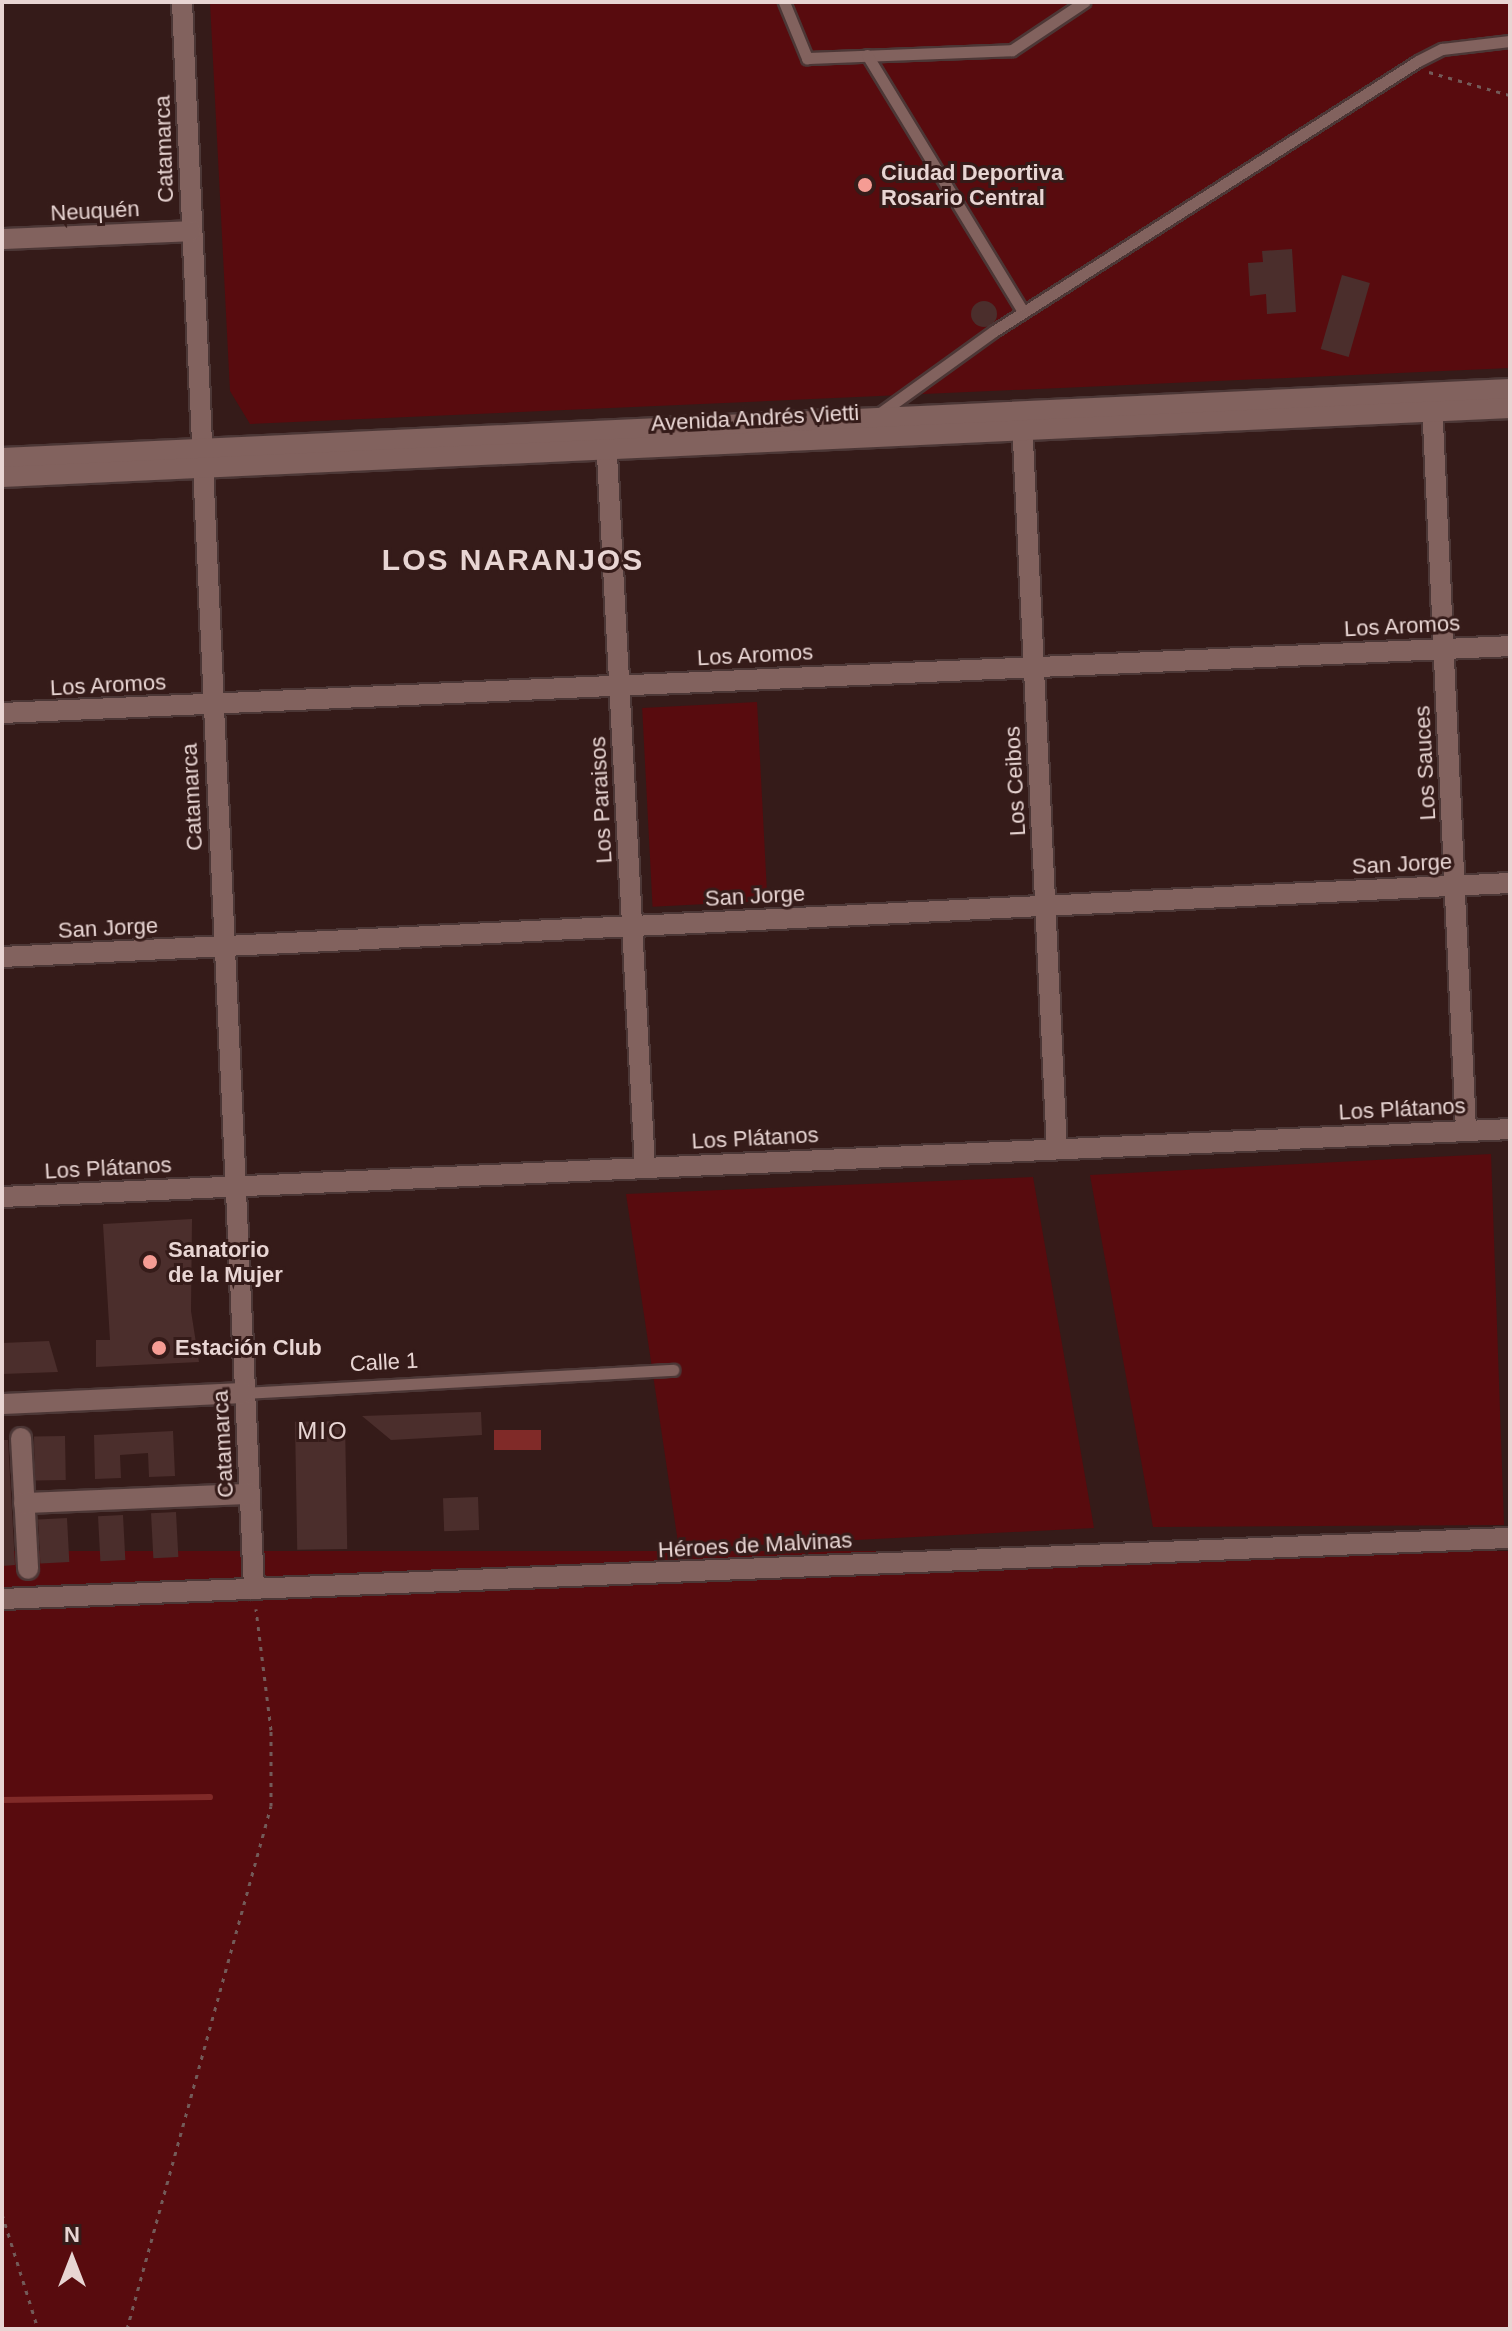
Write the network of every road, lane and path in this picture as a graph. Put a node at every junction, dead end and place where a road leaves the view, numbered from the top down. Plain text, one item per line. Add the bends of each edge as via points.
1 (182, 2) edge
2 (784, 2) edge
3 (1084, 2) edge
4 (1510, 41) edge
5 (867, 55) junction
6 (1418, 61) junction
7 (1509, 95) edge
8 (191, 231) junction
9 (2, 239) edge
10 (1023, 312) junction
11 (1510, 389) edge
12 (1432, 402) junction
13 (1510, 408) edge
14 (1022, 421) junction
15 (873, 427) junction
16 (606, 440) junction
17 (2, 458) edge
18 (201, 458) junction
19 (2, 477) edge
20 (1510, 646) edge
21 (1444, 648) junction
22 (1034, 667) junction
23 (619, 686) junction
24 (212, 704) junction
25 (2, 713) edge
26 (1510, 883) edge
27 (1455, 885) junction
28 (1045, 905) junction
29 (632, 926) junction
30 (223, 946) junction
31 (2, 957) edge
32 (1510, 1129) edge
33 (1466, 1130) junction
34 (1057, 1149) junction
35 (645, 1167) junction
36 (234, 1186) junction
37 (2, 1197) edge
38 (673, 1370) dead end
39 (244, 1393) junction
40 (2, 1404) edge
41 (21, 1438) dead end
42 (249, 1494) junction
43 (24, 1503) junction
44 (1510, 1538) edge
45 (28, 1569) dead end
46 (254, 1589) junction
47 (2, 1599) edge
48 (2, 2214) edge
49 (38, 2329) edge
50 (127, 2329) edge

1 - 8 street, Catamarca
2 - 5 lane via 807,58
3 - 5 lane via 1012,50
4 - 6 lane via 1442,49
5 - 10 lane
6 - 7 path via 1432,75
6 - 10 lane
8 - 9 street, Neuquén
8 - 18 street, Catamarca
10 - 15 lane
11 - 12 street, Avenida Andrés Vietti
12 - 13 street, Avenida Andrés Vietti
12 - 14 street, Avenida Andrés Vietti
12 - 21 street, Los Sauces
14 - 15 street, Avenida Andrés Vietti
14 - 22 street, Los Ceibos
15 - 16 street, Avenida Andrés Vietti
16 - 18 street, Avenida Andrés Vietti
16 - 23 street, Los Paraisos
17 - 18 street, Avenida Andrés Vietti
18 - 19 street, Avenida Andrés Vietti
18 - 24 street, Catamarca
20 - 21 street, Los Aromos
21 - 22 street, Los Aromos
21 - 27 street, Los Sauces
22 - 23 street, Los Aromos
22 - 28 street, Los Ceibos
23 - 24 street, Los Aromos
23 - 29 street, Los Paraisos
24 - 25 street, Los Aromos
24 - 30 street, Catamarca
26 - 27 street, San Jorge
27 - 28 street, San Jorge
27 - 33 street, Los Sauces
28 - 29 street, San Jorge
28 - 34 street, Los Ceibos
29 - 30 street, San Jorge
29 - 35 street, Los Paraisos
30 - 31 street, San Jorge
30 - 36 street, Catamarca
32 - 33 street, Los Plátanos
33 - 34 street, Los Plátanos
34 - 35 street, Los Plátanos
35 - 36 street, Los Plátanos
36 - 37 street, Los Plátanos
36 - 39 street, Catamarca
38 - 39 lane, Calle 1
39 - 40 street, Calle 1
39 - 42 street, Catamarca
41 - 43 street
42 - 43 street
42 - 46 street, Catamarca
43 - 45 street
44 - 46 street, Héroes de Malvinas
46 - 47 street, Héroes de Malvinas
46 - 50 path via 271,1730 271,1806
48 - 49 path

